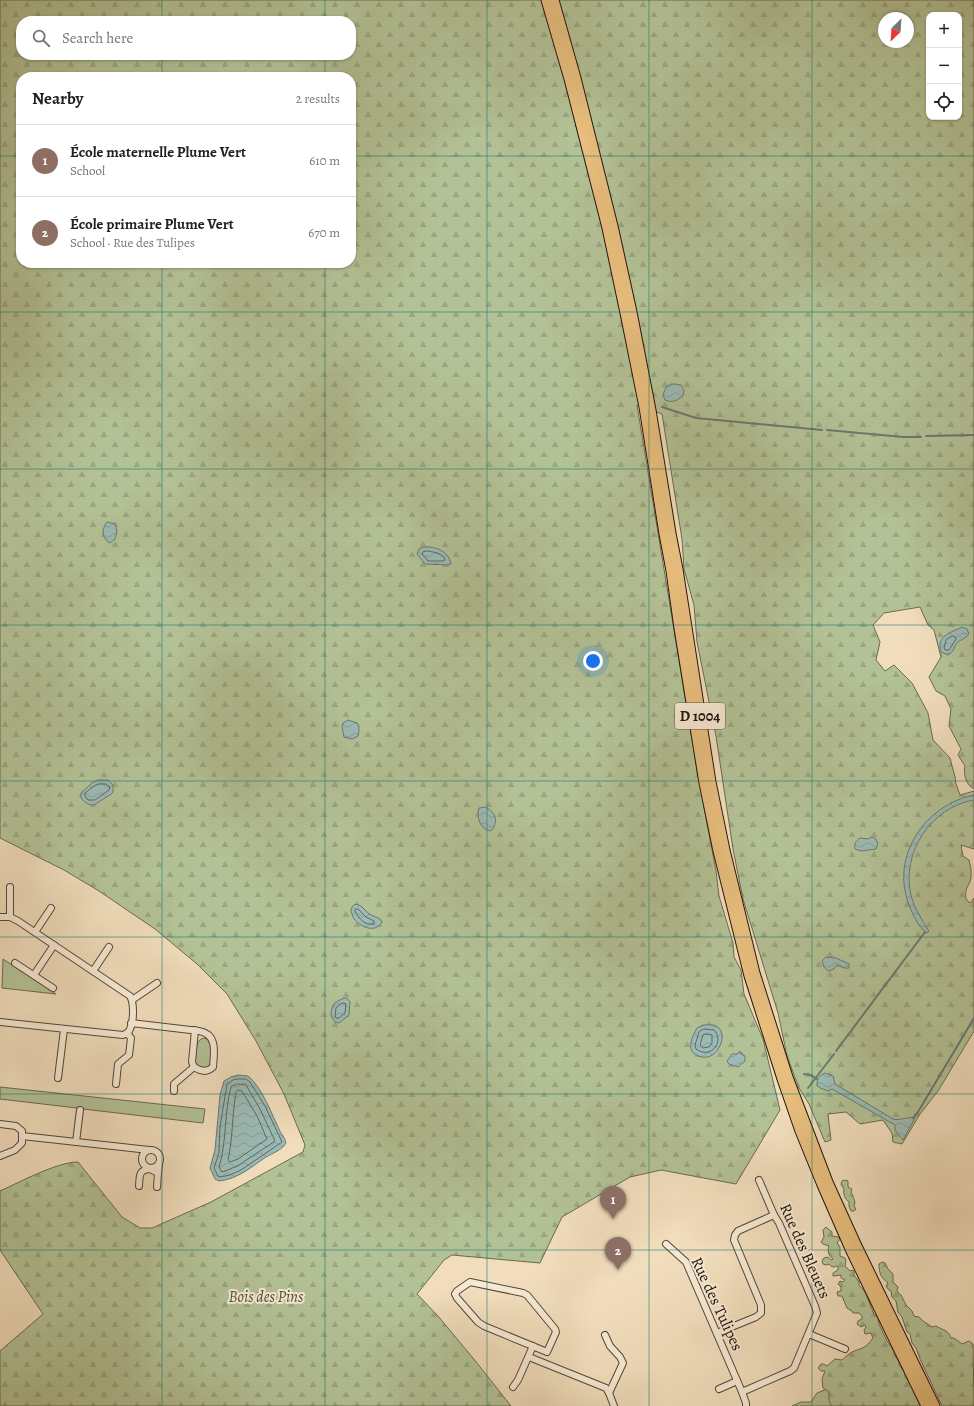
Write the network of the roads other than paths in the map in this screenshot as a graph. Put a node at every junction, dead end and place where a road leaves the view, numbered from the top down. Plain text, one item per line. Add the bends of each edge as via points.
1 (546, 0) edge
2 (554, 0) edge
3 (10, 888) dead end
4 (51, 908) dead end
5 (0, 917) edge
6 (10, 917) junction
7 (35, 932) junction
8 (54, 945) junction
9 (109, 947) dead end
10 (15, 963) dead end
11 (93, 971) junction
12 (34, 975) junction
13 (156, 983) dead end
14 (53, 988) dead end
15 (132, 1000) junction
16 (0, 1022) edge
17 (131, 1023) junction
18 (64, 1028) junction
19 (195, 1030) junction
20 (127, 1033) junction
21 (194, 1067) junction
22 (58, 1078) dead end
23 (116, 1084) dead end
24 (174, 1091) dead end
25 (80, 1110) dead end
26 (0, 1124) edge
27 (22, 1136) junction
28 (76, 1142) junction
29 (149, 1150) junction
30 (0, 1156) edge
31 (159, 1165) junction
32 (150, 1169) junction
33 (158, 1173) junction
34 (759, 1180) dead end
35 (139, 1186) dead end
36 (157, 1187) dead end
37 (774, 1215) junction
38 (666, 1244) dead end
39 (717, 1333) junction
40 (809, 1334) junction
41 (605, 1335) dead end
42 (533, 1346) junction
43 (845, 1349) dead end
44 (547, 1352) junction
45 (529, 1357) junction
46 (543, 1362) junction
47 (737, 1381) junction
48 (513, 1387) dead end
49 (719, 1389) dead end
50 (742, 1392) junction
51 (610, 1393) junction
52 (614, 1406) edge
53 (746, 1406) edge
54 (926, 1406) edge
55 (935, 1406) edge

1 - 54 highway, D 1004 via 607,228 625,313 644,407 704,783 749,976 800,1131 822,1185
2 - 55 highway, D 1004 via 614,226 651,410 711,782 756,974 788,1077 828,1182
3 - 6 street
4 - 7 street
5 - 6 street
6 - 7 street
7 - 8 street
8 - 11 street
8 - 12 street
9 - 11 street
10 - 12 street
11 - 15 street via 130,996
12 - 14 street
13 - 15 street
15 - 17 street
16 - 18 street
17 - 19 street
17 - 20 street
18 - 20 street via 122,1035
18 - 22 street
19 - 21 street via 192,1062
19 - 21 street via 209,1036 214,1047 213,1067 206,1071
20 - 23 street via 131,1038 129,1055 118,1064
21 - 24 street via 174,1084
25 - 28 street
26 - 27 street via 16,1126 22,1131
27 - 28 street
27 - 30 street via 22,1144
28 - 29 street
29 - 31 street via 160,1155
29 - 32 street via 143,1154 142,1160 144,1166
31 - 32 street
31 - 33 street
32 - 33 street
32 - 35 street via 144,1169 140,1173
33 - 36 street
34 - 37 street, Rue des Bleuets
37 - 39 street via 738,1232 734,1240 761,1305 761,1313
37 - 40 street, Rue des Bleuets via 815,1306 816,1316
38 - 39 street, Rue des Tulipes via 686,1262
39 - 47 street, Rue des Tulipes
40 - 43 street
40 - 50 street, Rue des Bleuets via 793,1370
41 - 51 street via 623,1363
42 - 44 street
42 - 44 street via 482,1325 457,1298 457,1290 470,1282 526,1294 555,1329
42 - 45 street
44 - 46 street
45 - 46 street
45 - 48 street
46 - 51 street via 606,1388
47 - 49 street
47 - 50 street, Rue des Tulipes
50 - 53 street, Rue des Tulipes
51 - 52 street

